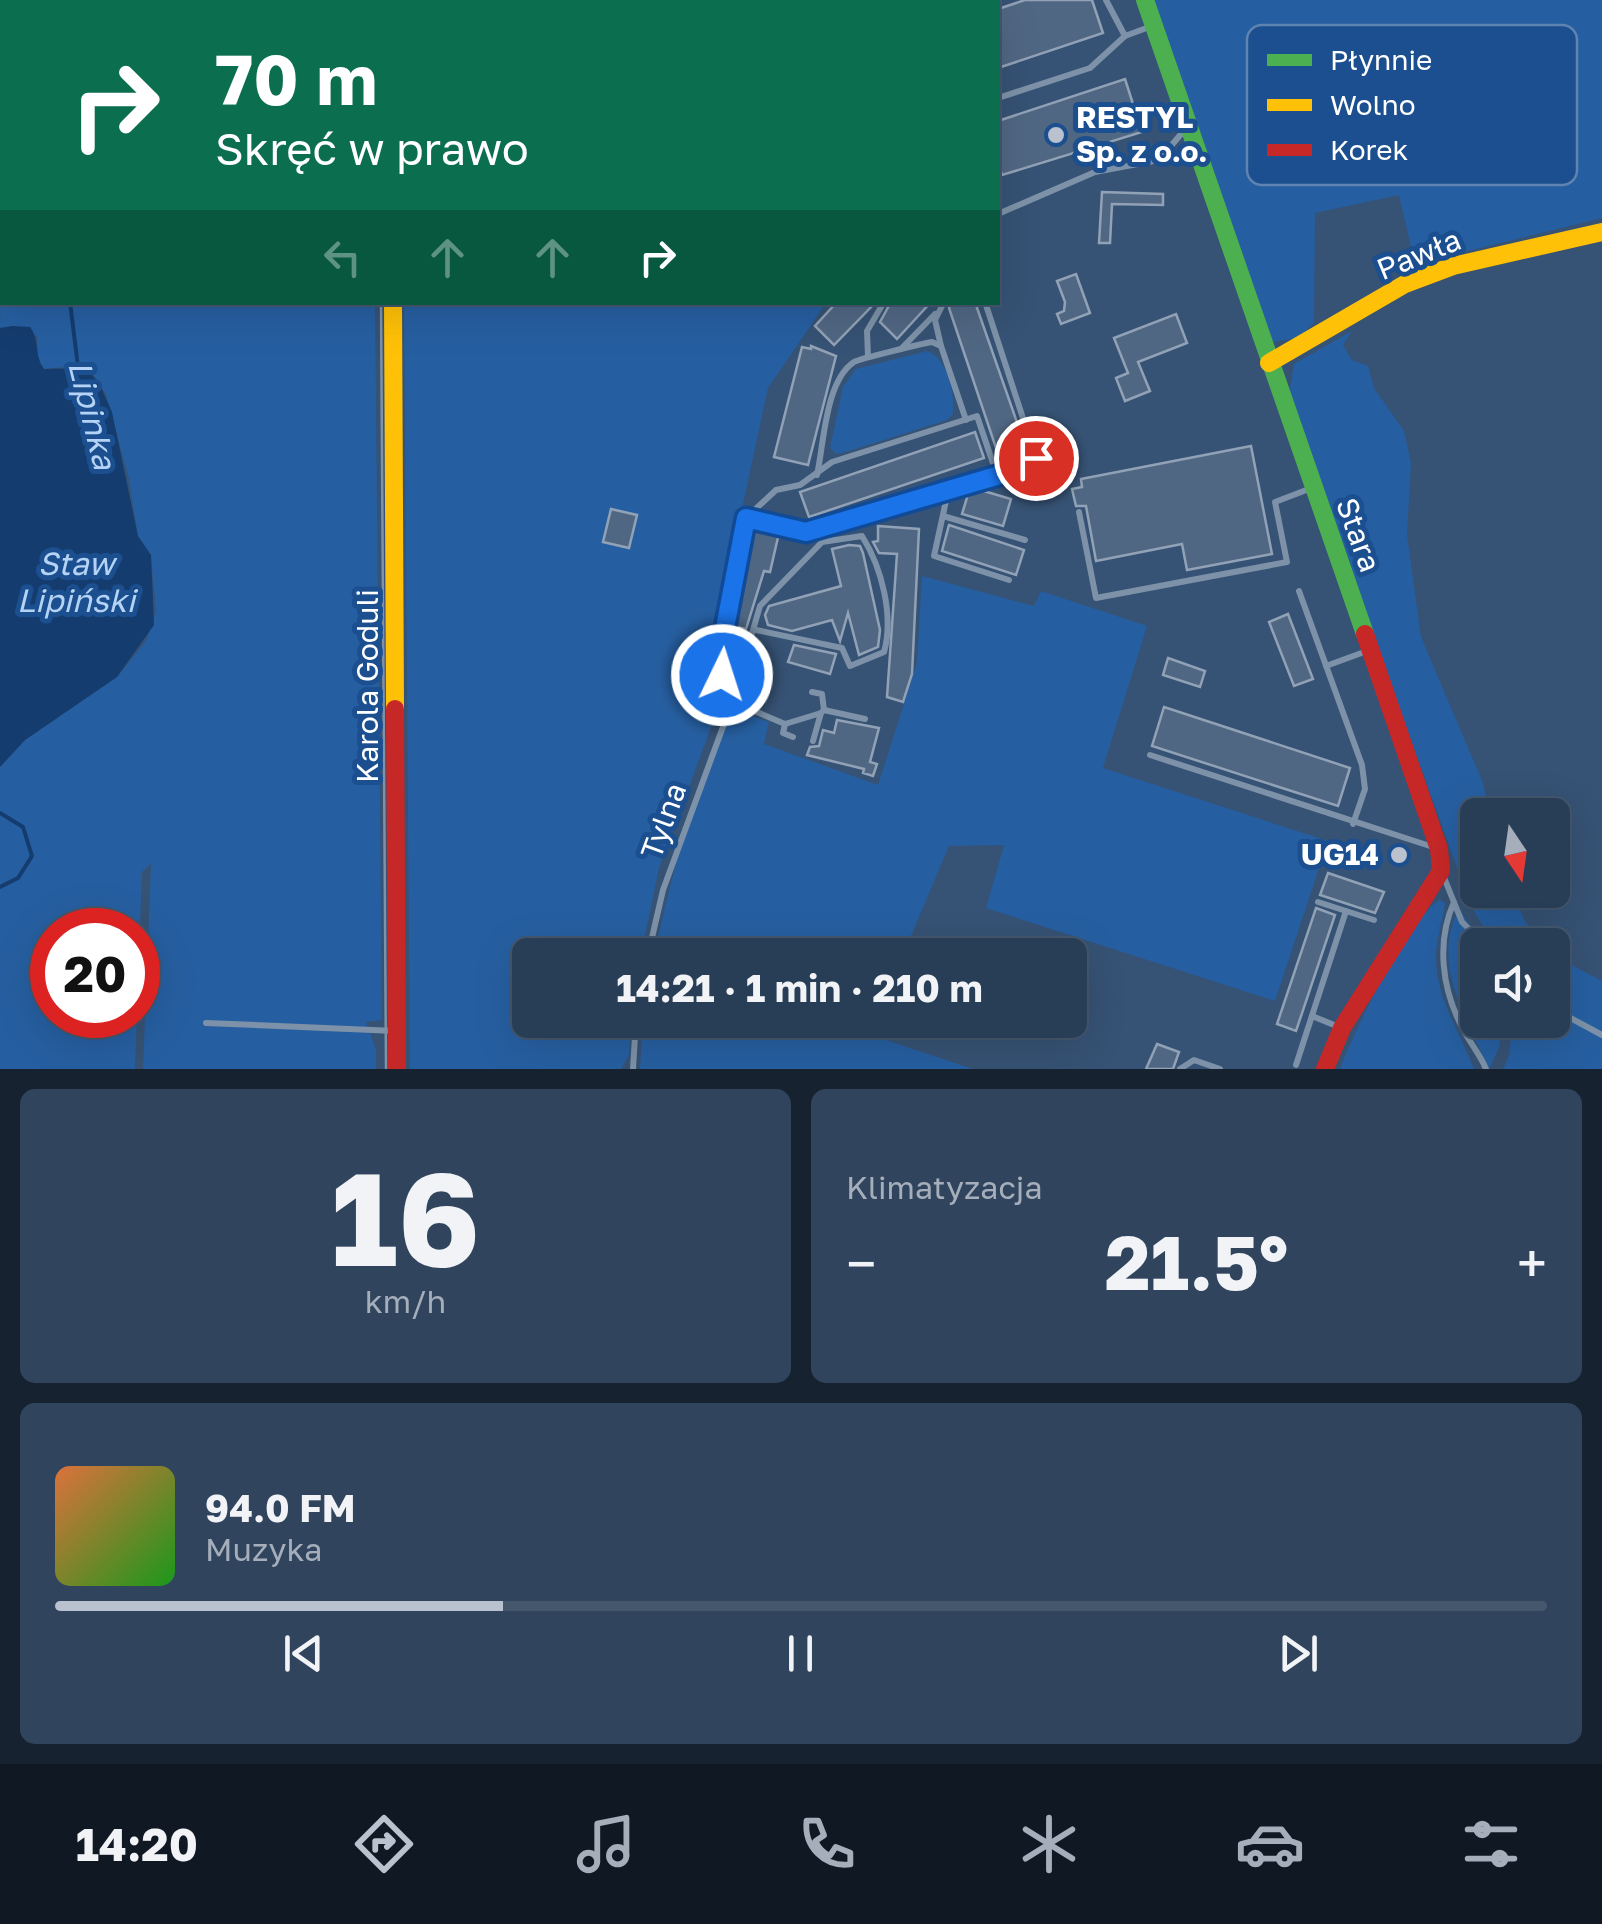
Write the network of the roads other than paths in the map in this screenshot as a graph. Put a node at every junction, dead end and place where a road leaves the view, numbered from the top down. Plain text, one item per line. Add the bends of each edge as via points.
1 (1106, 0) edge
2 (1145, 0) edge
3 (1154, 26) junction
4 (1125, 36) junction
5 (1000, 97) edge
6 (1187, 126) junction
7 (1000, 213) edge
8 (1602, 232) edge
9 (393, 305) edge
10 (882, 305) edge
11 (942, 305) edge
12 (985, 305) edge
13 (935, 314) junction
14 (941, 346) junction
15 (898, 353) junction
16 (868, 357) junction
17 (1269, 363) junction
18 (966, 420) junction
19 (996, 475) junction
20 (817, 476) junction
21 (950, 486) junction
22 (1312, 488) junction
23 (1032, 495) dead end
24 (1080, 512) dead end
25 (943, 516) junction
26 (746, 518) junction
27 (1025, 540) dead end
28 (1008, 580) dead end
29 (1299, 591) dead end
30 (756, 630) junction
31 (1370, 650) junction
32 (1326, 666) junction
33 (812, 692) dead end
34 (731, 704) junction
35 (822, 711) junction
36 (866, 719) dead end
37 (785, 724) junction
38 (792, 736) dead end
39 (814, 741) dead end
40 (1150, 755) dead end
41 (1353, 824) junction
42 (1439, 849) junction
43 (1441, 872) junction
44 (1318, 902) dead end
45 (1454, 902) junction
46 (1346, 911) junction
47 (1374, 920) dead end
48 (1468, 928) edge
49 (654, 938) edge
50 (1312, 1016) junction
51 (1570, 1018) edge
52 (206, 1022) dead end
53 (1342, 1028) junction
54 (397, 1031) junction
55 (1602, 1035) edge
56 (635, 1038) edge
57 (1296, 1065) dead end
58 (397, 1069) edge
59 (633, 1069) edge
60 (1180, 1069) edge
61 (1220, 1069) edge
62 (1325, 1069) edge
63 (1486, 1069) edge

1 - 4 lane
2 - 3 street, Stara
3 - 4 lane
3 - 6 street, Stara
4 - 5 lane via 1090,68
6 - 7 lane via 1159,160 1095,172
6 - 17 street, Stara
8 - 17 street, Pawła via 1453,266 1405,284
9 - 54 street, Karola Goduli
10 - 16 lane via 867,332
11 - 13 lane
12 - 19 lane via 1036,458 1030,466
13 - 14 lane
13 - 15 lane
14 - 15 lane via 932,342
14 - 18 lane
15 - 16 lane
16 - 20 lane via 840,377
17 - 22 street, Stara
18 - 19 lane via 977,416 981,422
18 - 20 lane via 832,462
19 - 21 lane
19 - 23 lane
20 - 26 lane via 776,490
21 - 25 lane
21 - 26 lane via 806,532
22 - 24 lane via 1275,502 1287,562 1096,598
22 - 31 street, Stara
25 - 27 lane
25 - 28 lane via 934,556
26 - 34 lane via 720,654
29 - 32 lane
30 - 30 lane, Tylna via 825,641 842,648 850,666 884,652 884,595 862,536 822,542 760,606
30 - 34 lane, Tylna
31 - 32 lane
31 - 42 street, Stara
32 - 41 lane via 1362,765 1364,788
33 - 35 lane via 822,694
34 - 37 lane
34 - 49 lane, Tylna via 667,877
35 - 36 lane
35 - 37 lane
35 - 39 lane
37 - 38 lane via 782,733
40 - 41 lane
41 - 42 lane
42 - 43 street, Stara
43 - 45 lane
43 - 53 street
44 - 46 lane
45 - 48 lane
45 - 63 lane via 1443,962 1459,1022
46 - 47 lane
46 - 50 lane
50 - 53 lane
50 - 57 lane
51 - 55 lane
52 - 54 lane
53 - 62 street
54 - 58 street, Karola Goduli
56 - 59 lane
60 - 61 lane via 1194,1060

